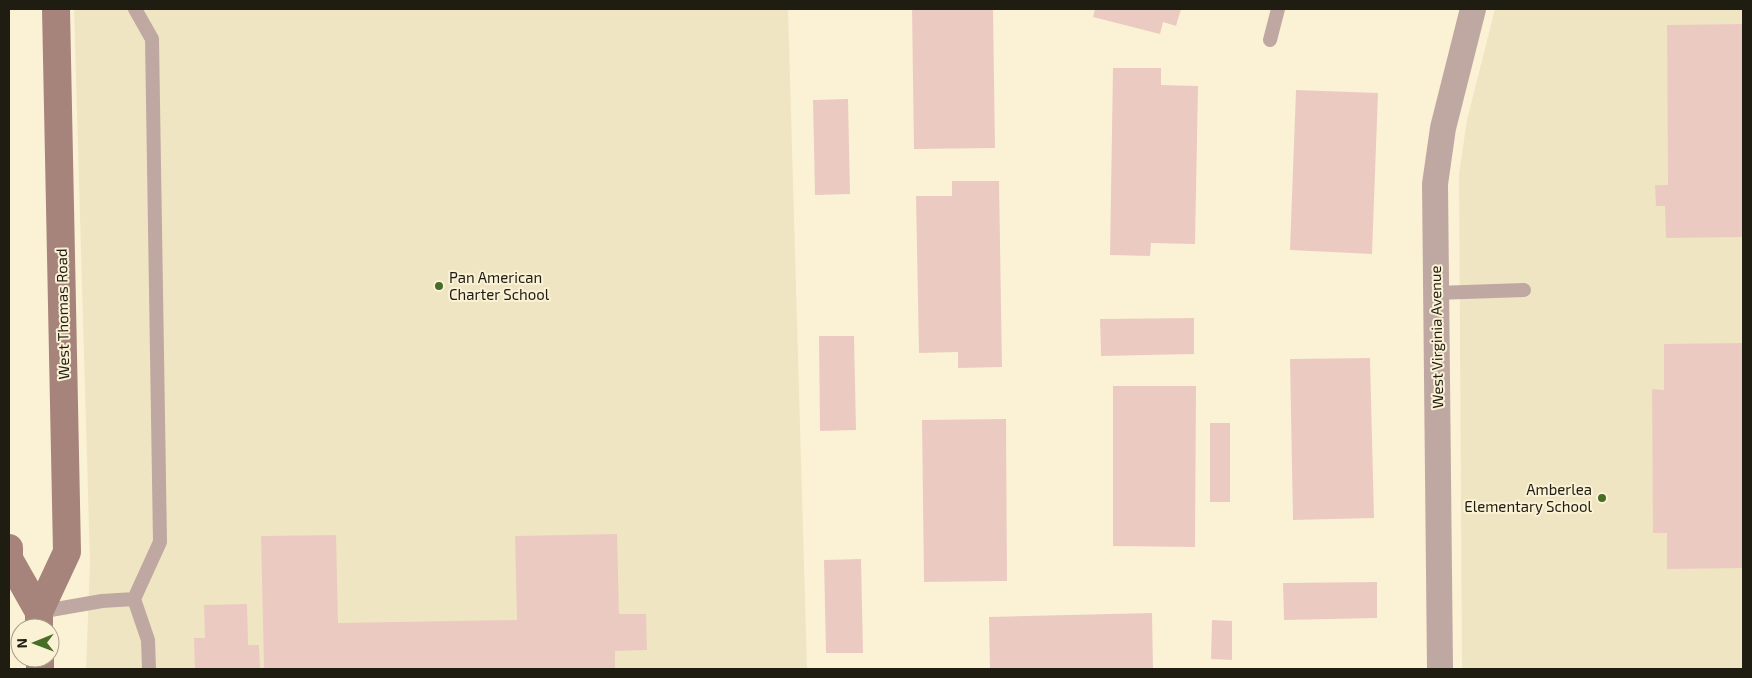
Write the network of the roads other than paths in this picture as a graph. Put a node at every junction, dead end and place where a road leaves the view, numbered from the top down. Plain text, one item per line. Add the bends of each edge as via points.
1 (56, 9) edge
2 (135, 9) edge
3 (1278, 9) edge
4 (1473, 9) edge
5 (1270, 40) dead end
6 (1524, 290) dead end
7 (1436, 293) junction
8 (9, 548) edge
9 (134, 599) junction
10 (38, 618) edge
11 (40, 618) edge
12 (46, 618) edge
13 (148, 669) edge
14 (1440, 669) edge

1 - 11 main road, West Thomas Road via 67,552
2 - 9 lane via 152,39 160,542
3 - 5 lane
4 - 7 street, West Virginia Avenue via 1442,128 1434,184
6 - 7 lane
7 - 14 street, West Virginia Avenue
8 - 10 main road via 9,558
9 - 12 lane via 102,601
9 - 13 lane via 148,640

